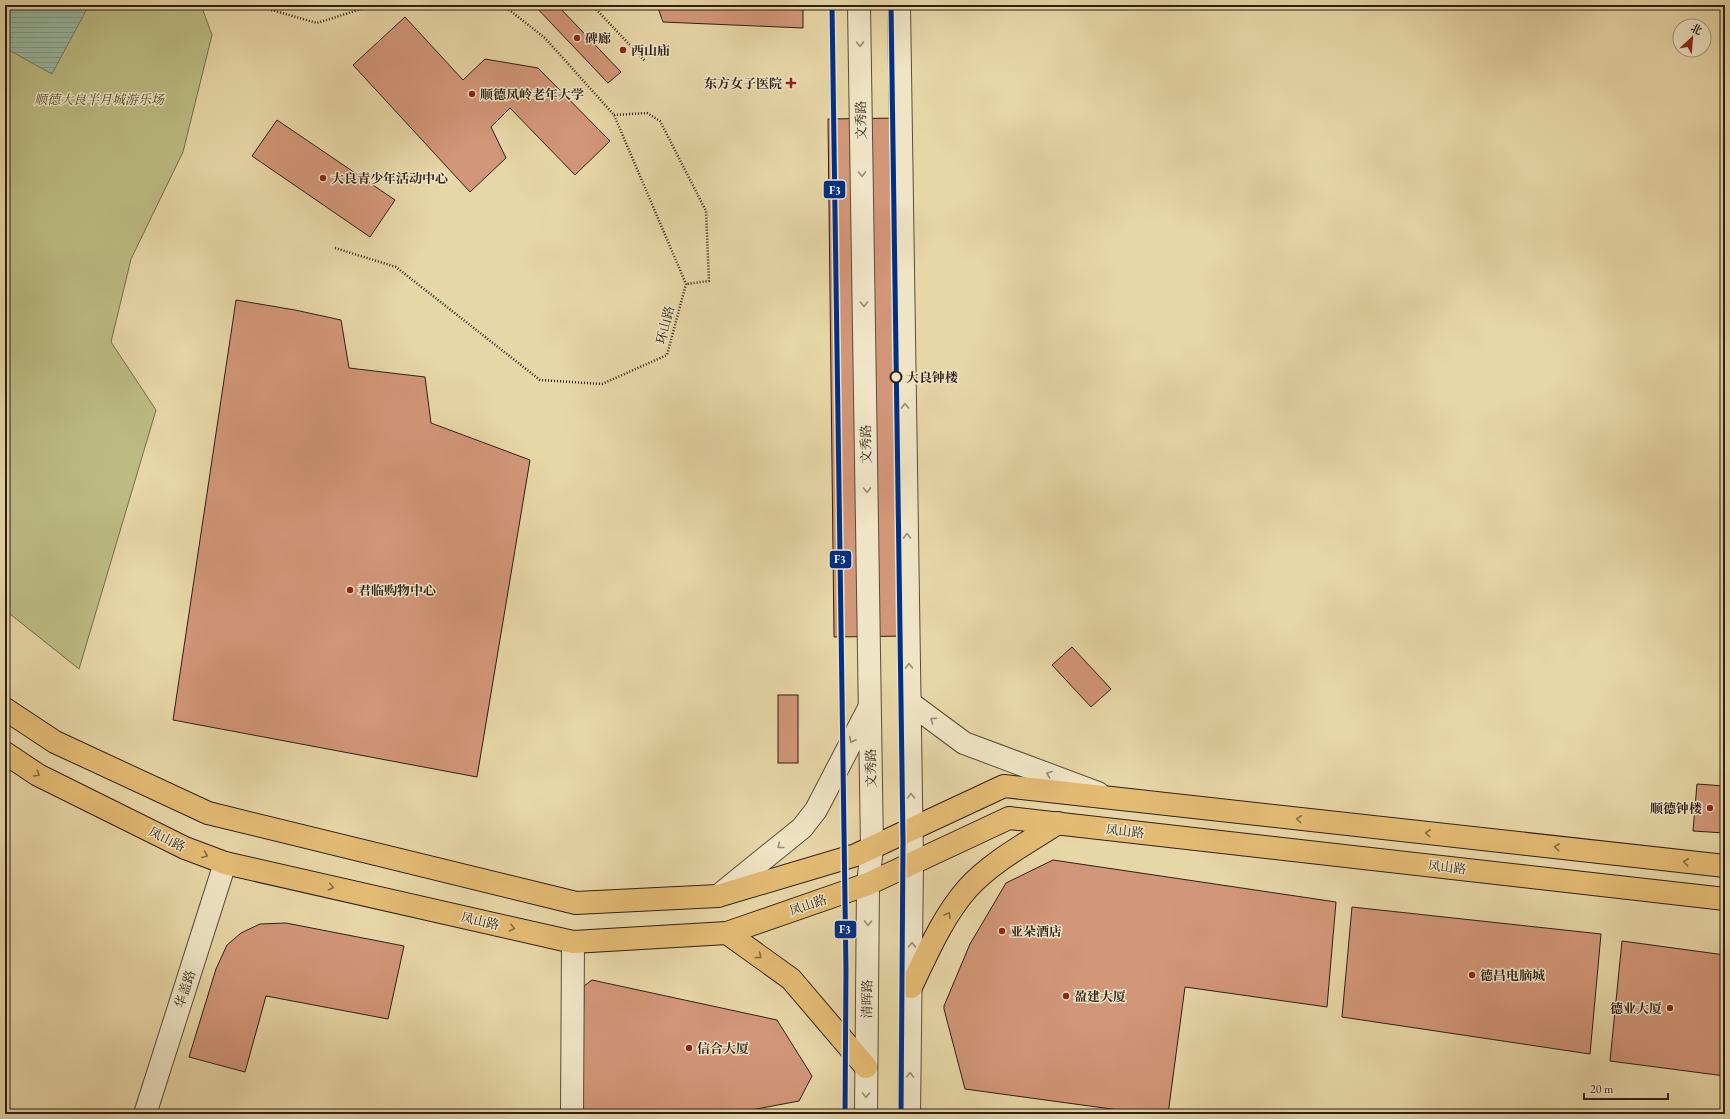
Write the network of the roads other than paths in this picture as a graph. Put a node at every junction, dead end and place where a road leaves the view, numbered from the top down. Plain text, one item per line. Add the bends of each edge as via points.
1 (859, 5) edge
2 (899, 5) edge
3 (910, 703) junction
4 (870, 705) junction
5 (5, 709) edge
6 (5, 753) edge
7 (1112, 798) junction
8 (1058, 823) junction
9 (912, 829) junction
10 (872, 848) junction
11 (224, 863) junction
12 (912, 863) junction
13 (1725, 866) edge
14 (868, 884) junction
15 (718, 896) junction
16 (1725, 899) edge
17 (727, 933) junction
18 (573, 942) junction
19 (911, 987) junction
20 (866, 1066) junction
21 (146, 1114) edge
22 (572, 1114) edge
23 (866, 1114) edge
24 (910, 1114) edge

1 -> 4 street, 文秀路
3 -> 2 street
7 -> 3 street via 964,743
9 -> 3 street
4 - 10 street, 文秀路
4 -> 15 street via 816,810 802,828
5 - 15 main road via 55,742 208,813 576,904
6 -> 11 main road, 凤山路 via 38,775 185,848
7 - 9 main road via 1004,786
13 -> 7 main road
8 - 12 main road, 凤山路 via 1009,818
8 - 16 main road, 凤山路
19 -> 8 main road via 936,935 968,888 996,864
9 - 10 main road
9 - 12 street
10 - 14 street, 文秀路
10 - 15 main road
11 -> 18 main road, 凤山路
11 - 21 street, 华盖路
12 - 14 main road, 凤山路
19 -> 12 street
14 - 17 main road, 凤山路
14 -> 20 street, 清晖路
17 - 18 main road, 凤山路
17 -> 20 main road via 790,979
18 - 22 street
24 -> 19 street
20 -> 23 street, 清晖路

